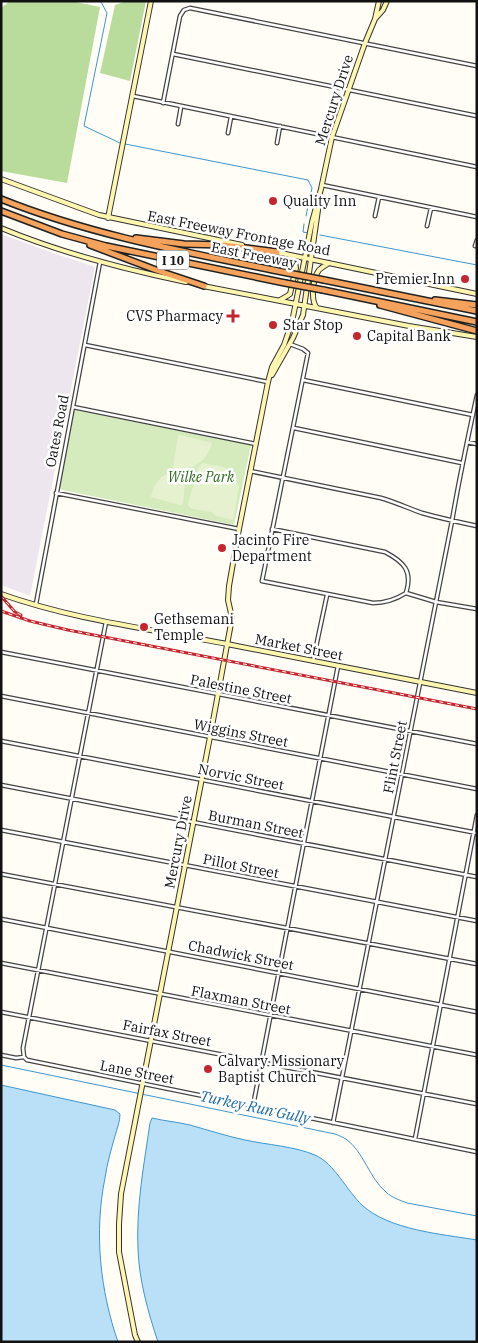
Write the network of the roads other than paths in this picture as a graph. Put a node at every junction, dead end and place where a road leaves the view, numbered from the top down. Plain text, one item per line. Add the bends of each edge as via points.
1 (151, 1) edge
2 (379, 1) edge
3 (387, 1) edge
4 (375, 19) junction
5 (365, 43) junction
6 (173, 54) junction
7 (477, 66) edge
8 (348, 90) junction
9 (133, 96) junction
10 (163, 103) junction
11 (181, 107) junction
12 (477, 116) edge
13 (231, 117) junction
14 (178, 124) dead end
15 (280, 126) junction
16 (228, 133) dead end
17 (332, 137) junction
18 (276, 143) dead end
19 (477, 167) edge
20 (1, 179) edge
21 (321, 187) junction
22 (379, 198) junction
23 (1, 199) edge
24 (431, 208) junction
25 (1, 211) edge
26 (375, 216) dead end
27 (477, 217) edge
28 (108, 218) junction
29 (427, 226) dead end
30 (1, 228) edge
31 (62, 234) junction
32 (109, 234) junction
33 (477, 240) edge
34 (476, 246) dead end
35 (277, 252) junction
36 (288, 254) junction
37 (305, 258) junction
38 (312, 259) junction
39 (100, 262) junction
40 (329, 263) junction
41 (204, 286) junction
42 (384, 292) junction
43 (339, 294) junction
44 (477, 294) edge
45 (278, 300) junction
46 (295, 304) junction
47 (477, 305) edge
48 (305, 306) junction
49 (318, 308) junction
50 (477, 311) edge
51 (477, 322) edge
52 (477, 330) edge
53 (477, 338) edge
54 (290, 344) junction
55 (85, 345) junction
56 (304, 380) junction
57 (268, 382) junction
58 (477, 395) edge
59 (73, 407) junction
60 (473, 415) junction
61 (294, 428) junction
62 (468, 442) junction
63 (256, 444) junction
64 (477, 444) edge
65 (462, 463) junction
66 (250, 472) junction
67 (282, 478) junction
68 (56, 492) junction
69 (452, 521) junction
70 (477, 526) edge
71 (239, 529) junction
72 (272, 529) junction
73 (406, 593) junction
74 (1, 594) edge
75 (327, 594) junction
76 (436, 602) junction
77 (35, 605) junction
78 (477, 609) edge
79 (106, 622) junction
80 (227, 644) junction
81 (1, 652) edge
82 (313, 661) junction
83 (338, 666) junction
84 (96, 671) junction
85 (420, 682) junction
86 (477, 693) edge
87 (218, 694) junction
88 (1, 696) edge
89 (88, 713) junction
90 (328, 716) junction
91 (410, 732) junction
92 (210, 737) junction
93 (1, 741) edge
94 (477, 744) edge
95 (80, 756) junction
96 (320, 758) junction
97 (402, 774) junction
98 (202, 780) junction
99 (1, 785) edge
100 (477, 789) edge
101 (72, 799) junction
102 (312, 801) junction
103 (477, 815) edge
104 (394, 816) junction
105 (194, 822) junction
106 (1, 830) edge
107 (475, 832) edge
108 (63, 842) junction
109 (303, 844) junction
110 (385, 860) junction
111 (185, 865) junction
112 (1, 874) edge
113 (465, 875) junction
114 (477, 877) edge
115 (55, 884) junction
116 (295, 886) junction
117 (376, 902) junction
118 (177, 908) junction
119 (457, 918) junction
120 (1, 919) edge
121 (477, 921) edge
122 (47, 928) junction
123 (287, 928) junction
124 (368, 944) junction
125 (168, 951) junction
126 (449, 959) junction
127 (1, 963) edge
128 (477, 964) edge
129 (38, 970) junction
130 (278, 973) junction
131 (359, 989) junction
132 (160, 994) junction
133 (441, 1005) junction
134 (1, 1012) edge
135 (477, 1012) edge
136 (270, 1016) junction
137 (29, 1017) junction
138 (351, 1031) junction
139 (151, 1040) junction
140 (432, 1047) junction
141 (477, 1055) edge
142 (1, 1056) edge
143 (24, 1057) junction
144 (261, 1062) junction
145 (342, 1078) junction
146 (142, 1086) junction
147 (424, 1094) junction
148 (477, 1104) edge
149 (253, 1106) junction
150 (333, 1123) junction
151 (415, 1139) junction
152 (477, 1152) edge
153 (138, 1342) edge

1 - 9 main road
2 - 4 main road, Mercury Drive
3 - 4 main road, Mercury Drive
4 - 5 main road, Mercury Drive
5 - 6 street via 190,8 180,16
5 - 7 street
5 - 8 main road, Mercury Drive
6 - 8 street
6 - 10 street
8 - 12 street
8 - 17 main road, Mercury Drive
9 - 10 street
9 - 28 main road
10 - 11 street
11 - 13 street
11 - 14 street
13 - 15 street
13 - 16 street
15 - 17 street
15 - 18 street
17 - 19 street
17 - 21 main road, Mercury Drive
20 - 28 main road, East Freeway Frontage Road
21 - 22 street
21 - 37 main road, Mercury Drive
21 - 38 main road, Mercury Drive
22 - 24 street
22 - 26 street
23 - 32 highway, East Freeway / I 10
24 - 27 street
24 - 29 street
25 - 31 highway, East Freeway / I 10
28 - 35 main road, East Freeway Frontage Road
30 - 39 main road
31 - 41 highway
31 - 43 highway, East Freeway / I 10, bridge
32 - 35 highway
32 - 42 highway, East Freeway / I 10, bridge
33 - 34 street
35 - 36 main road, East Freeway Frontage Road
36 - 37 main road, East Freeway Frontage Road
36 - 45 main road via 295,261 296,268 290,294
37 - 38 main road, East Freeway Frontage Road
37 - 46 main road, Mercury Drive
38 - 40 main road, East Freeway Frontage Road
38 - 48 main road, Mercury Drive
39 - 41 main road
39 - 55 street, Oates Road
40 - 44 main road, East Freeway Frontage Road
40 - 49 main road via 320,269 316,277 313,296
41 - 45 main road
42 - 47 highway
42 - 50 highway, East Freeway / I 10
43 - 51 highway, East Freeway / I 10
43 - 52 highway
45 - 46 main road
46 - 48 main road
46 - 57 main road, Mercury Drive via 289,333
48 - 49 main road
48 - 54 main road, Mercury Drive
49 - 53 main road
54 - 56 street via 308,354
54 - 57 main road, Mercury Drive
55 - 57 street
55 - 59 street, Oates Road
56 - 60 street
56 - 61 street
57 - 63 main road, Mercury Drive
58 - 60 street, Flint Street
59 - 63 street
59 - 68 street, Oates Road
60 - 62 street, Flint Street
61 - 65 street
61 - 67 street
62 - 64 street
62 - 65 street, Flint Street
63 - 66 main road, Mercury Drive
65 - 69 street, Flint Street
66 - 67 street
66 - 71 main road, Mercury Drive
67 - 69 street via 398,502
67 - 72 street
68 - 71 street
68 - 77 street, Oates Road
69 - 70 street
69 - 76 street, Flint Street
71 - 80 main road, Mercury Drive via 229,586 232,618
72 - 73 street via 385,552 404,564 409,584
72 - 75 street via 262,581
73 - 75 street via 385,603
73 - 76 street
74 - 77 main road, Market Street
75 - 82 street
76 - 78 street
76 - 85 street, Flint Street
77 - 79 main road, Market Street
79 - 80 main road, Market Street
79 - 84 street
80 - 82 main road, Market Street
80 - 87 main road, Mercury Drive
81 - 84 street, Palestine Street
82 - 83 main road, Market Street
83 - 85 main road, Market Street
83 - 90 street
84 - 87 street, Palestine Street
84 - 89 street
85 - 86 main road, Market Street
85 - 91 street, Flint Street
87 - 90 street, Palestine Street
87 - 92 main road, Mercury Drive
88 - 89 street, Wiggins Street
89 - 92 street, Wiggins Street
89 - 95 street
90 - 91 street, Palestine Street
90 - 96 street
91 - 94 street, Palestine Street
91 - 97 street, Flint Street
92 - 96 street, Wiggins Street
92 - 98 main road, Mercury Drive
93 - 95 street, Norvic Street
95 - 98 street, Norvic Street
95 - 101 street
96 - 97 street, Wiggins Street
96 - 102 street
97 - 100 street, Wiggins Street
97 - 104 street, Flint Street
98 - 102 street, Norvic Street
98 - 105 main road, Mercury Drive
99 - 101 street, Burman Street
101 - 105 street, Burman Street
101 - 108 street
102 - 104 street, Norvic Street
102 - 109 street
103 - 107 street
104 - 107 street, Norvic Street
104 - 110 street, Flint Street
105 - 109 street, Burman Street
105 - 111 main road, Mercury Drive
106 - 108 street, Pillot Street
107 - 113 street
108 - 111 street, Pillot Street
108 - 115 street
109 - 110 street, Burman Street
109 - 116 street
110 - 113 street, Burman Street
110 - 117 street, Flint Street
111 - 116 street, Pillot Street
111 - 118 main road, Mercury Drive
112 - 115 street
113 - 114 street, Burman Street
113 - 119 street
115 - 118 street
115 - 122 street
116 - 117 street, Pillot Street
116 - 123 street
117 - 119 street, Pillot Street
117 - 124 street, Flint Street
118 - 123 street
118 - 125 main road, Mercury Drive
119 - 121 street, Pillot Street
119 - 126 street
120 - 122 street, Chadwick Street
122 - 125 street, Chadwick Street
122 - 129 street
123 - 124 street
123 - 130 street
124 - 126 street
124 - 131 street, Flint Street
125 - 130 street, Chadwick Street
125 - 132 main road, Mercury Drive
126 - 128 street
126 - 133 street
127 - 129 street, Flaxman Street
129 - 132 street, Flaxman Street
129 - 137 street
130 - 131 street, Chadwick Street
130 - 136 street
131 - 133 street, Chadwick Street
131 - 138 street, Flint Street
132 - 136 street, Flaxman Street
132 - 139 main road, Mercury Drive
133 - 135 street, Chadwick Street
133 - 140 street
134 - 137 street, Fairfax Street
136 - 138 street, Flaxman Street
136 - 144 street
137 - 139 street, Fairfax Street
137 - 143 street
138 - 140 street, Flaxman Street
138 - 145 street, Flint Street
139 - 144 street, Fairfax Street
139 - 146 main road, Mercury Drive
140 - 141 street, Flaxman Street
140 - 147 street
142 - 143 street, Lane Street
143 - 146 street, Lane Street
144 - 145 street, Fairfax Street
144 - 149 street
145 - 147 street, Fairfax Street
145 - 150 street, Flint Street
146 - 149 street, Lane Street
146 - 153 main road, Mercury Drive via 121,1194 118,1243
147 - 148 street, Fairfax Street
147 - 151 street
149 - 150 street, Lane Street
150 - 151 street, Lane Street
151 - 152 street, Lane Street

